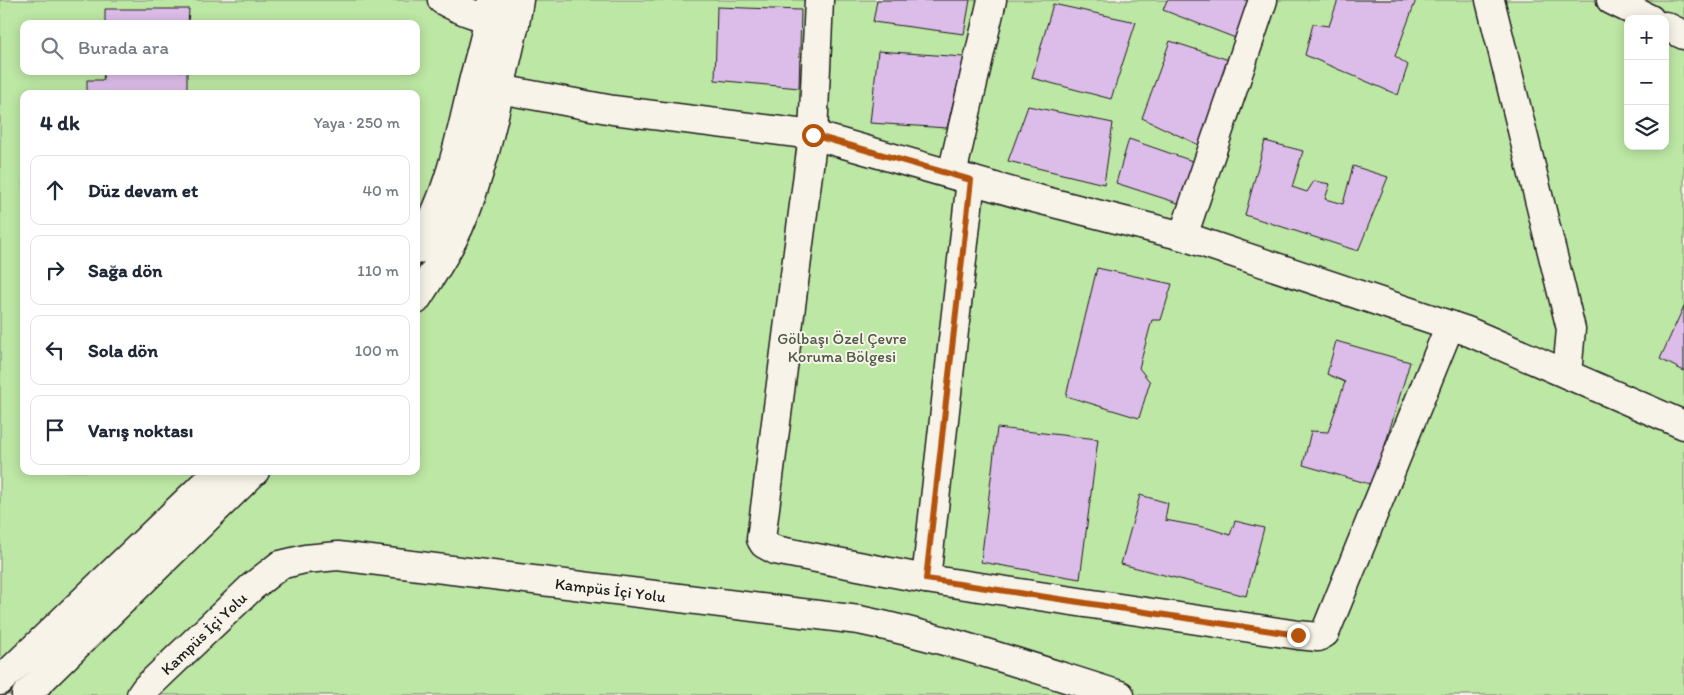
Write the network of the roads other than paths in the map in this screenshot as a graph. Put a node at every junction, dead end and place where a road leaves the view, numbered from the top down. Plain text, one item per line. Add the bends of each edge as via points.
1 (442, 0) edge
2 (819, 0) edge
3 (992, 0) edge
4 (1263, 0) edge
5 (1490, 0) edge
6 (1611, 0) edge
7 (504, 11) edge
8 (1642, 15) edge
9 (1669, 28) edge
10 (1684, 35) edge
11 (486, 85) junction
12 (813, 135) junction
13 (961, 177) junction
14 (1183, 236) junction
15 (420, 244) edge
16 (420, 294) edge
17 (1450, 325) junction
18 (1568, 374) junction
19 (1684, 425) edge
20 (214, 475) edge
21 (251, 475) edge
22 (926, 579) junction
23 (0, 681) edge
24 (26, 695) edge
25 (141, 695) edge
26 (1120, 695) edge

1 - 7 street via 457,9
2 - 12 street
3 - 13 street
4 - 14 street
5 - 18 street via 1571,329
6 - 8 street
7 - 11 street
9 - 10 street
11 - 12 street via 613,110
11 - 15 street via 464,129 442,198
11 - 16 street via 477,175 459,227
12 - 13 street
12 - 22 street via 761,539 775,550
13 - 14 street
13 - 22 street
14 - 17 street
17 - 18 street
17 - 22 street via 1325,633 1318,636 1278,632
18 - 19 street
20 - 23 street
21 - 24 street
25 - 26 street, Kampüs İçi Yolu via 246,593 280,565 305,558 338,556 858,620 953,643

